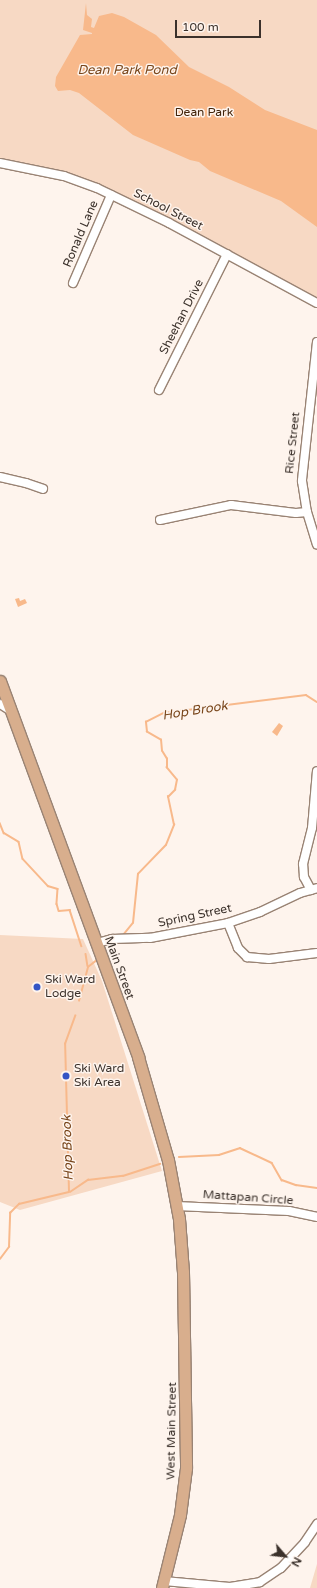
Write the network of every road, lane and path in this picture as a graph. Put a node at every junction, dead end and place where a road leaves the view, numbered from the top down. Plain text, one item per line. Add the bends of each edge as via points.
1 (0, 163) edge
2 (111, 195) junction
3 (226, 254) junction
4 (73, 283) dead end
5 (317, 303) edge
6 (317, 342) edge
7 (159, 390) dead end
8 (0, 477) edge
9 (43, 489) dead end
10 (307, 512) junction
11 (160, 520) dead end
12 (317, 544) edge
13 (0, 682) edge
14 (0, 704) edge
15 (11, 711) junction
16 (317, 771) edge
17 (314, 889) edge
18 (228, 923) junction
19 (96, 943) junction
20 (317, 953) edge
21 (176, 1206) junction
22 (317, 1216) edge
23 (183, 1272) joint
24 (317, 1524) edge
25 (163, 1585) edge

1 - 2 street, School Street via 75,179
2 - 3 street, School Street
2 - 4 street, Ronald Lane
3 - 5 street, School Street
3 - 7 street, Sheehan Drive
6 - 10 street, Rice Street via 302,472 302,489
8 - 9 street
10 - 11 street via 296,513 231,505
10 - 12 street, Rice Street
13 - 15 main road, Main Street
14 - 15 street
15 - 19 main road, Main Street
16 - 17 street via 312,828 303,864 304,877
17 - 18 street, Spring Street
18 - 19 street, Spring Street via 150,938 112,939
18 - 20 street via 238,948 247,957 269,959
19 - 21 main road, Main Street via 149,1093 168,1160
21 - 22 street, Mattapan Circle via 289,1212
21 - 23 main road, Main Street
23 - 25 main road, West Main Street via 186,1468 179,1522
24 - 25 street via 305,1542 281,1568 260,1582 230,1587

